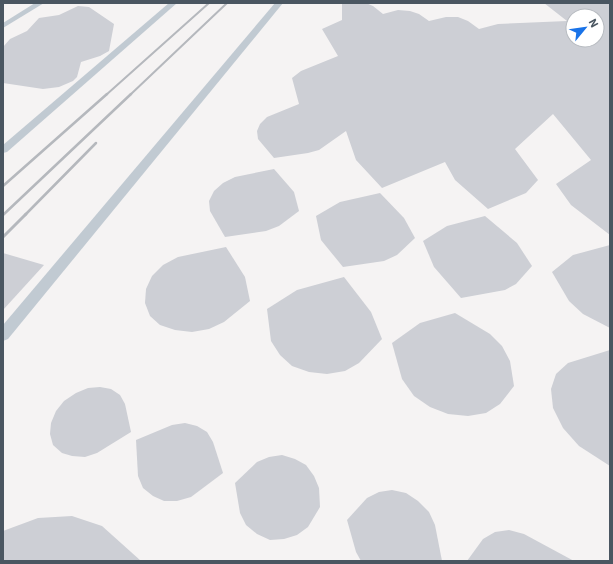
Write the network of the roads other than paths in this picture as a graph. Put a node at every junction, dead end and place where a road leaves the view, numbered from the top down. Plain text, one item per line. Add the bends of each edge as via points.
1 (40, 3) edge
2 (173, 3) edge
3 (279, 3) edge
4 (3, 26) edge
5 (3, 150) edge
6 (3, 335) edge

1 - 4 lane
2 - 5 lane
3 - 6 lane

